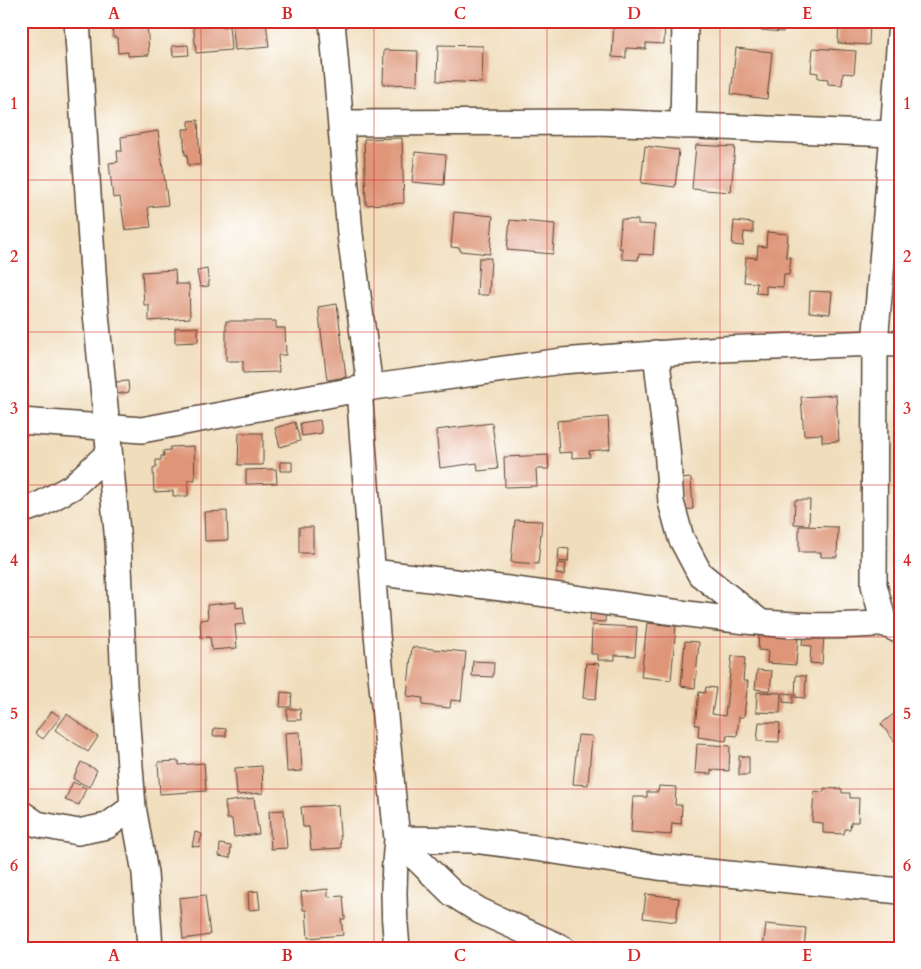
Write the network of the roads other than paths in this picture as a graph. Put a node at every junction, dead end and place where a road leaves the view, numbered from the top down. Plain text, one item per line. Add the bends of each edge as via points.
1 (77, 21) edge
2 (332, 21) edge
3 (685, 21) edge
4 (900, 34) edge
5 (341, 123) junction
6 (683, 126) junction
7 (896, 138) edge
8 (875, 343) junction
9 (900, 344) edge
10 (656, 353) junction
11 (364, 389) junction
12 (21, 420) edge
13 (107, 427) junction
14 (109, 453) junction
15 (21, 511) edge
16 (373, 572) junction
17 (760, 622) junction
18 (892, 627) edge
19 (133, 807) junction
20 (21, 813) edge
21 (397, 839) junction
22 (900, 891) edge
23 (150, 948) edge
24 (397, 948) edge
25 (562, 948) edge

1 - 13 street via 95,303
2 - 5 street
3 - 6 street
4 - 7 street
5 - 6 street via 599,122
5 - 11 street
6 - 7 street
7 - 8 street
8 - 9 street
8 - 10 street
8 - 18 street via 874,585
10 - 11 street via 562,361
10 - 17 street via 670,502 681,538 700,574
11 - 13 street via 142,430
11 - 16 street
12 - 13 street
13 - 14 street
14 - 15 street via 72,487
14 - 19 street via 118,542
16 - 17 street
16 - 21 street
17 - 18 street
19 - 20 street via 107,826 78,832 38,824
19 - 23 street via 145,873
21 - 22 street via 474,840 658,867
21 - 24 street via 394,921
21 - 25 street via 453,894 480,911

